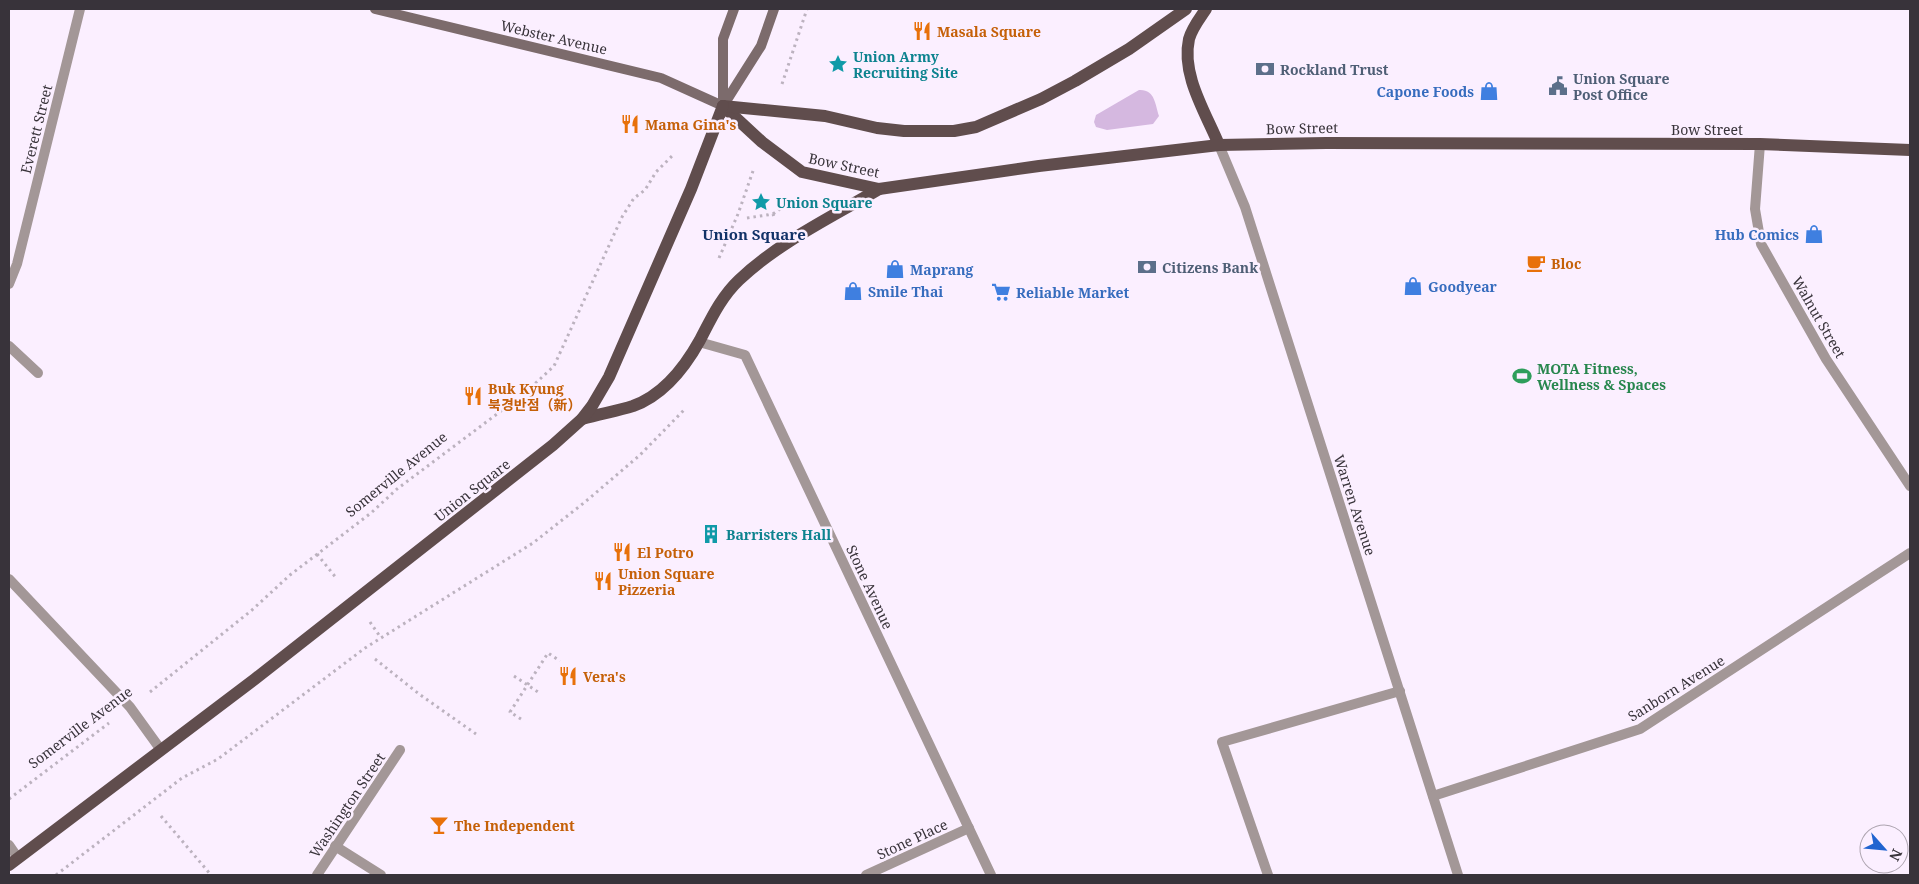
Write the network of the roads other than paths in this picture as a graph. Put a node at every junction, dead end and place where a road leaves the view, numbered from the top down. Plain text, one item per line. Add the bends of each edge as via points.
1 (80, 9) edge
2 (375, 9) edge
3 (734, 9) edge
4 (774, 9) edge
5 (1186, 9) edge
6 (1206, 9) edge
7 (723, 106) junction
8 (1760, 144) junction
9 (1219, 145) junction
10 (1910, 150) edge
11 (879, 189) junction
12 (9, 284) edge
13 (699, 342) junction
14 (9, 346) edge
15 (38, 373) dead end
16 (582, 419) junction
17 (1910, 486) edge
18 (1910, 554) edge
19 (9, 579) edge
20 (1400, 692) junction
21 (162, 750) junction
22 (400, 750) dead end
23 (1433, 796) junction
24 (968, 828) junction
25 (9, 845) edge
26 (335, 846) junction
27 (14, 862) edge
28 (317, 875) edge
29 (381, 875) edge
30 (866, 875) edge
31 (991, 875) edge
32 (1268, 875) edge
33 (1458, 875) edge

1 - 12 street, Everett Street via 18,264
2 - 7 main road, Webster Avenue via 661,78
3 - 7 main road via 723,39
4 - 7 main road via 761,46
5 - 7 main road via 1129,49 1075,81 976,127 954,131 904,131 825,116
6 - 9 main road via 1189,38 1188,59 1192,84
7 - 11 main road, Bow Street via 762,142 802,172
7 - 16 main road, Union Square via 691,190 617,361
8 - 9 main road, Bow Street
8 - 10 main road, Bow Street
8 - 17 street, Walnut Street via 1755,209 1761,244 1826,358
9 - 11 main road, Bow Street
9 - 20 street, Warren Avenue via 1245,207
11 - 13 main road via 770,254 737,281 722,299
13 - 16 main road via 676,376 648,398
13 - 24 street, Stone Avenue via 745,355
14 - 15 street
16 - 21 main road, Union Square via 255,680
18 - 23 street, Sanborn Avenue via 1640,729
19 - 21 street via 130,707
20 - 23 street, Warren Avenue
20 - 32 street via 1222,742
21 - 27 main road
22 - 26 street, Washington Street
23 - 33 street, Warren Avenue
24 - 30 street, Stone Place
24 - 31 street, Stone Avenue
25 - 27 street
26 - 28 street, Washington Street
26 - 29 street

